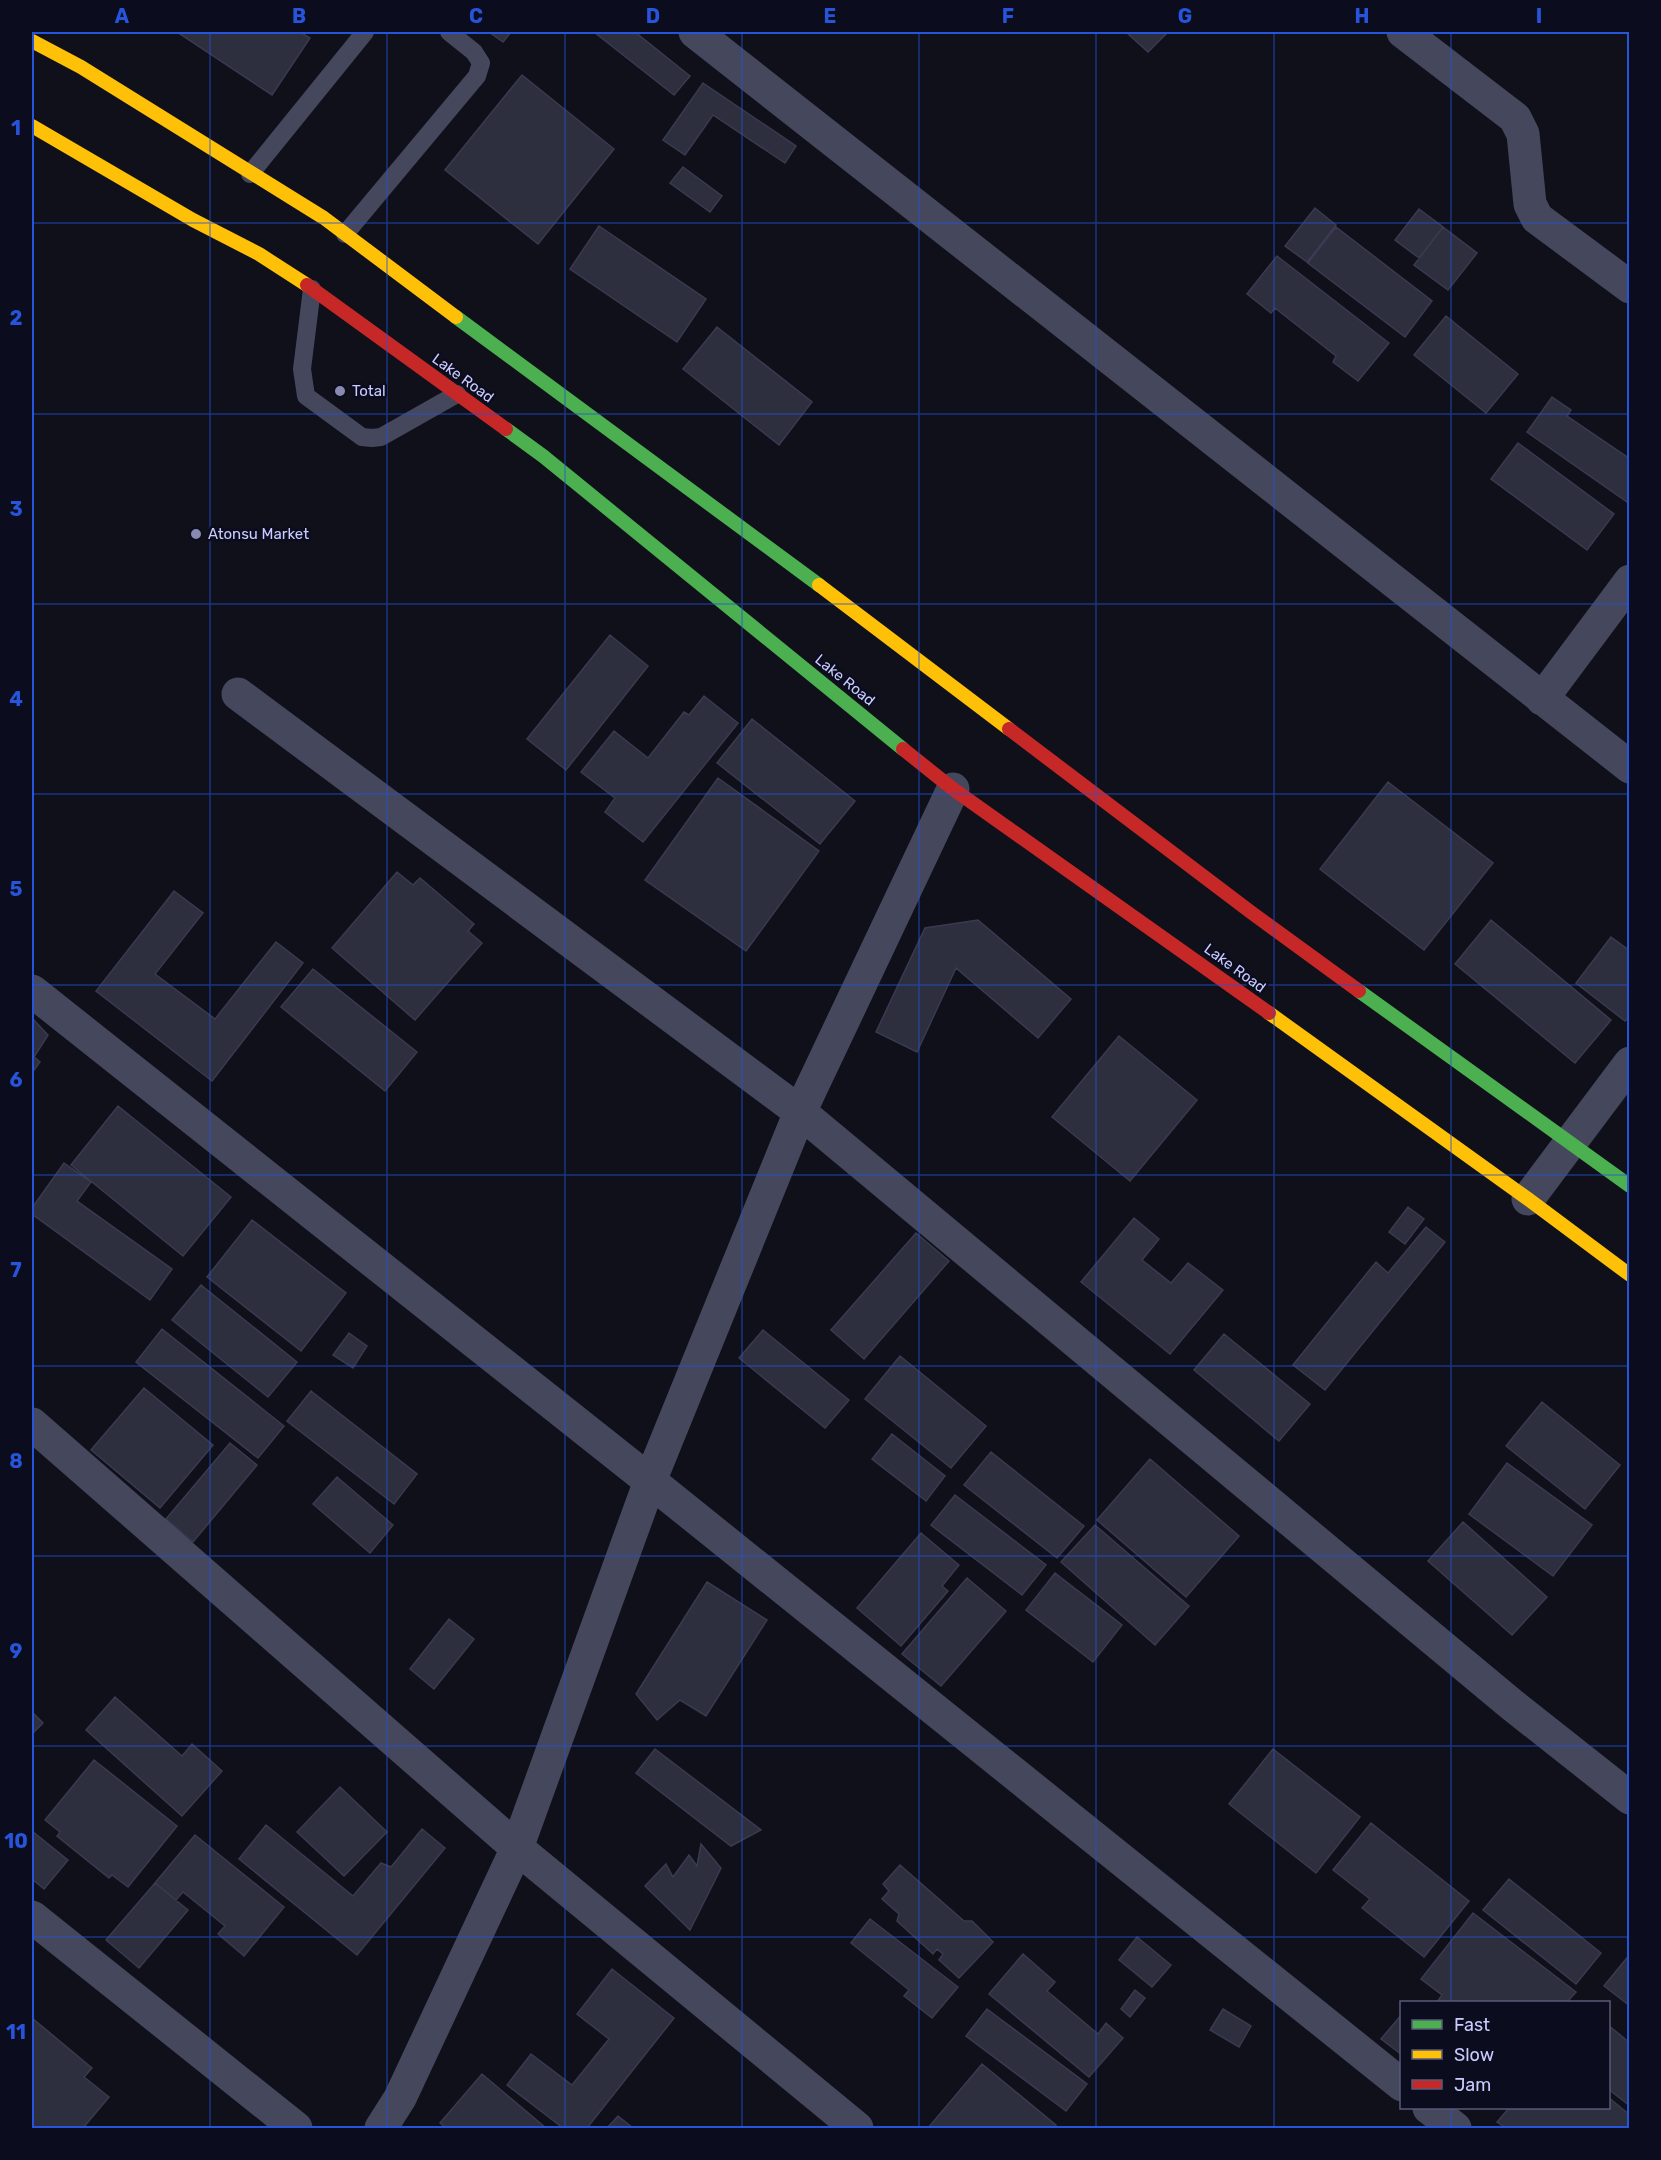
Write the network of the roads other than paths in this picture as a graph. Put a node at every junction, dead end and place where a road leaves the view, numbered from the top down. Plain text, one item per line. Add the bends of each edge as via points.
1 (365, 32) edge
2 (449, 32) edge
3 (695, 32) edge
4 (1402, 32) edge
5 (32, 41) edge
6 (32, 126) edge
7 (250, 174) junction
8 (345, 234) junction
9 (1629, 287) edge
10 (312, 289) junction
11 (457, 394) junction
12 (1629, 581) edge
13 (238, 694) dead end
14 (1542, 699) junction
15 (1629, 767) edge
16 (953, 789) junction
17 (32, 991) edge
18 (1629, 1063) edge
19 (800, 1112) junction
20 (1571, 1142) junction
21 (1629, 1186) edge
22 (1528, 1199) junction
23 (1629, 1275) edge
24 (32, 1424) edge
25 (650, 1481) junction
26 (1629, 1798) edge
27 (517, 1848) junction
28 (32, 1917) edge
29 (1400, 2084) edge
30 (1430, 2109) edge
31 (296, 2128) edge
32 (381, 2128) edge
33 (857, 2128) edge
34 (1455, 2128) edge

1 - 7 lane
2 - 8 lane via 474,52 481,63 477,76
3 - 14 street
4 - 9 street via 1515,118 1523,134 1530,204 1537,218
5 - 7 main road via 81,67
6 - 10 main road, Lake Road via 259,254
7 - 8 main road
8 - 20 main road via 1252,913
10 - 11 main road, Lake Road
10 - 11 lane via 302,369 306,396 362,437 381,437
11 - 16 main road, Lake Road via 543,456
12 - 14 street
13 - 19 street
14 - 15 street
16 - 19 street
16 - 22 main road, Lake Road
17 - 25 street
18 - 20 street
19 - 25 street
19 - 26 street via 1502,1697
20 - 21 main road
20 - 22 street
22 - 23 main road, Lake Road
24 - 27 street
25 - 27 street
25 - 29 street
27 - 32 street via 400,2098
27 - 33 street
28 - 31 street
30 - 34 street

